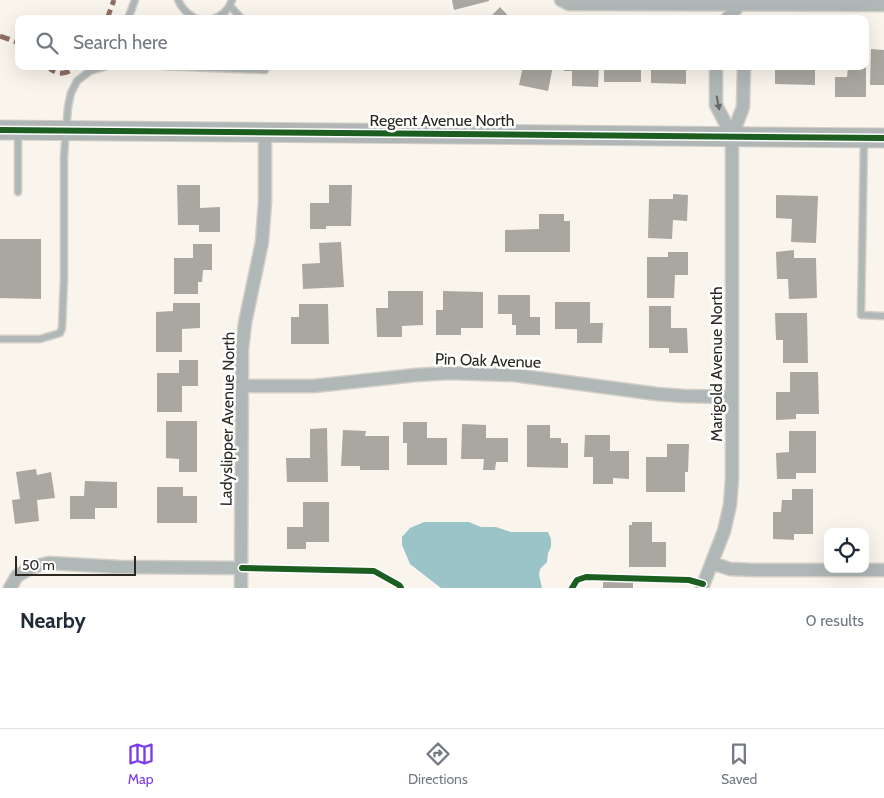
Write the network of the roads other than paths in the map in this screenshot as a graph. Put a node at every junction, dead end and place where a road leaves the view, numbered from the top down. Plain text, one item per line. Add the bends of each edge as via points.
1 (135, 0) edge
2 (178, 0) edge
3 (561, 0) edge
4 (740, 2) edge
5 (231, 3) edge
6 (884, 5) edge
7 (129, 15) edge
8 (189, 15) edge
9 (221, 15) edge
10 (239, 15) edge
11 (730, 15) edge
12 (742, 15) edge
13 (93, 70) edge
14 (716, 70) edge
15 (744, 70) edge
16 (9, 130) edge
17 (66, 131) junction
18 (265, 132) junction
19 (732, 136) junction
20 (864, 137) junction
21 (884, 138) edge
22 (18, 192) dead end
23 (884, 316) edge
24 (0, 339) edge
25 (242, 386) junction
26 (732, 397) junction
27 (712, 563) junction
28 (242, 568) junction
29 (884, 570) edge
30 (10, 588) edge
31 (241, 588) edge
32 (702, 588) edge

1 - 7 lane
2 - 8 lane
3 - 4 street via 569,4
4 - 6 street
4 - 11 street
4 - 12 street
5 - 9 lane
5 - 10 lane
13 - 17 lane via 77,81 71,93
14 -> 19 street via 716,105
15 - 19 street via 743,107
16 - 17 street, Regent Avenue North
16 - 22 lane
17 - 18 street, Regent Avenue North
17 - 24 lane via 62,328 60,333 40,339
18 - 19 street, Regent Avenue North
18 - 25 street, Ladyslipper Avenue North via 262,242 245,322
19 - 20 street, Regent Avenue North
19 - 26 street, Marigold Avenue North
20 - 21 street, Regent Avenue North
20 - 23 lane via 861,315
25 - 26 street, Pin Oak Avenue via 314,386 450,373 514,375 657,394
25 - 28 street, Ladyslipper Avenue North
26 - 27 street, Marigold Avenue North via 730,505
27 - 29 street via 730,569 753,570
27 - 32 street, Marigold Avenue North
28 - 30 street via 119,568 49,563 17,576
28 - 31 street, Ladyslipper Avenue North

